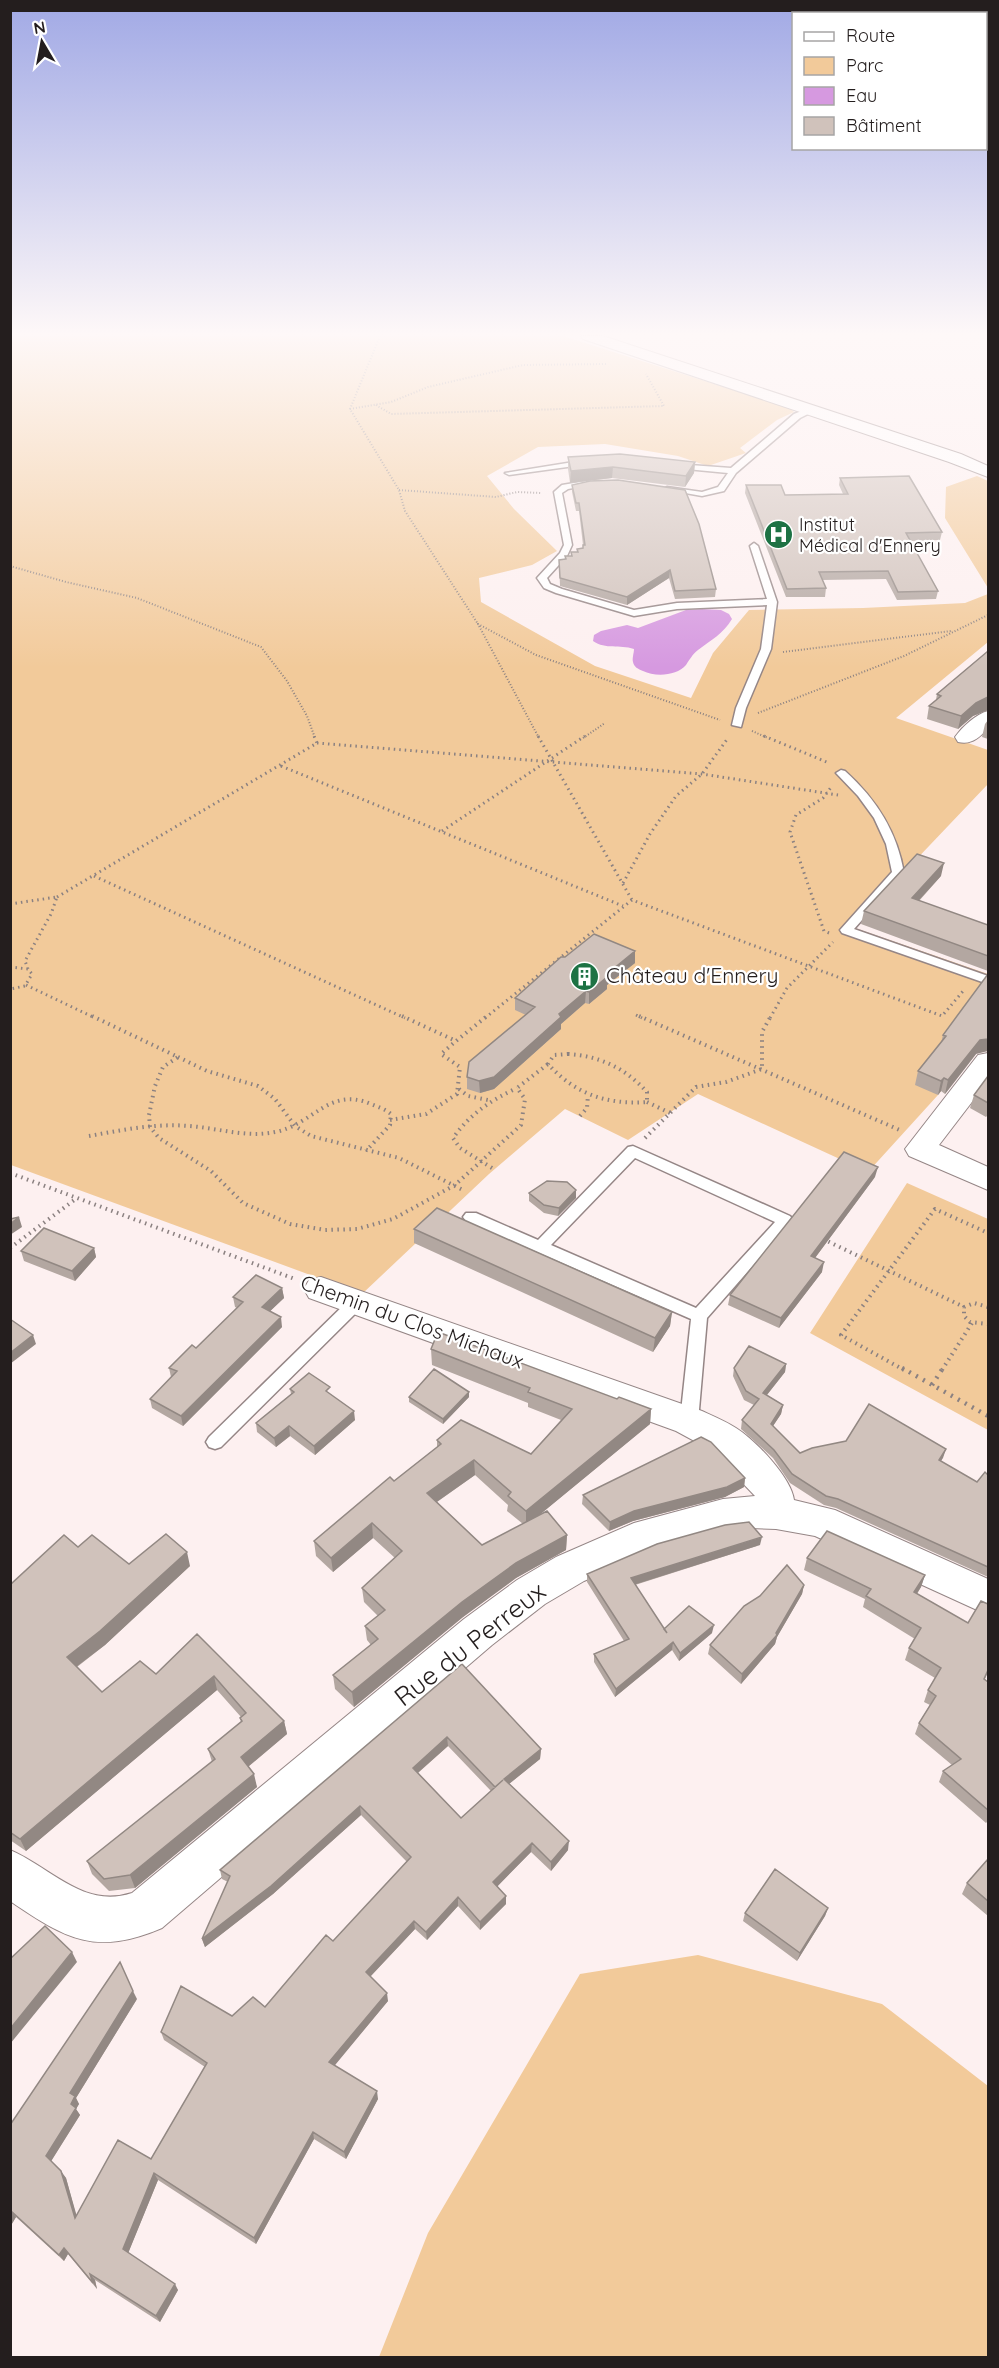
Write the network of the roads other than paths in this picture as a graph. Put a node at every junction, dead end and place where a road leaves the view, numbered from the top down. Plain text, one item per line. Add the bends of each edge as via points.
1 (762, 447) edge
2 (920, 447) edge
3 (592, 461) edge
4 (665, 465) edge
5 (733, 471) junction
6 (988, 472) edge
7 (509, 473) dead end
8 (600, 482) edge
9 (656, 487) edge
10 (754, 546) dead end
11 (772, 602) junction
12 (988, 718) edge
13 (738, 723) road end
14 (966, 737) dead end
15 (841, 773) road end
16 (988, 980) edge
17 (988, 1062) edge
18 (988, 1179) edge
19 (471, 1217) dead end
20 (539, 1248) junction
21 (321, 1289) road end
22 (357, 1302) junction
23 (699, 1316) junction
24 (689, 1421) junction
25 (215, 1442) dead end
26 (776, 1513) junction
27 (988, 1598) edge
28 (10, 1873) edge

1 - 5 lane
2 - 6 street
3 - 7 lane
4 - 5 lane
5 - 9 lane via 721,489 702,494
8 - 11 lane via 565,487 558,492 568,545 567,552 545,572 542,578 547,586 634,613 677,606
10 - 11 lane
11 - 13 lane via 764,654
12 - 14 street
15 - 16 lane via 860,789 883,823 896,855 898,873 842,933
17 - 18 street via 921,1149
19 - 20 lane
20 - 23 lane
20 - 23 lane via 633,1151 785,1220
21 - 22 street, Chemin du Clos Michaux
22 - 24 street, Chemin du Clos Michaux
22 - 25 lane
23 - 24 lane
24 - 26 street, Chemin du Clos Michaux via 724,1439 769,1483
26 - 27 street, Rue du Perreux via 839,1528
26 - 28 street, Rue du Perreux via 723,1515 648,1535 570,1569 531,1592 478,1632 146,1912 133,1918 101,1922 68,1912

